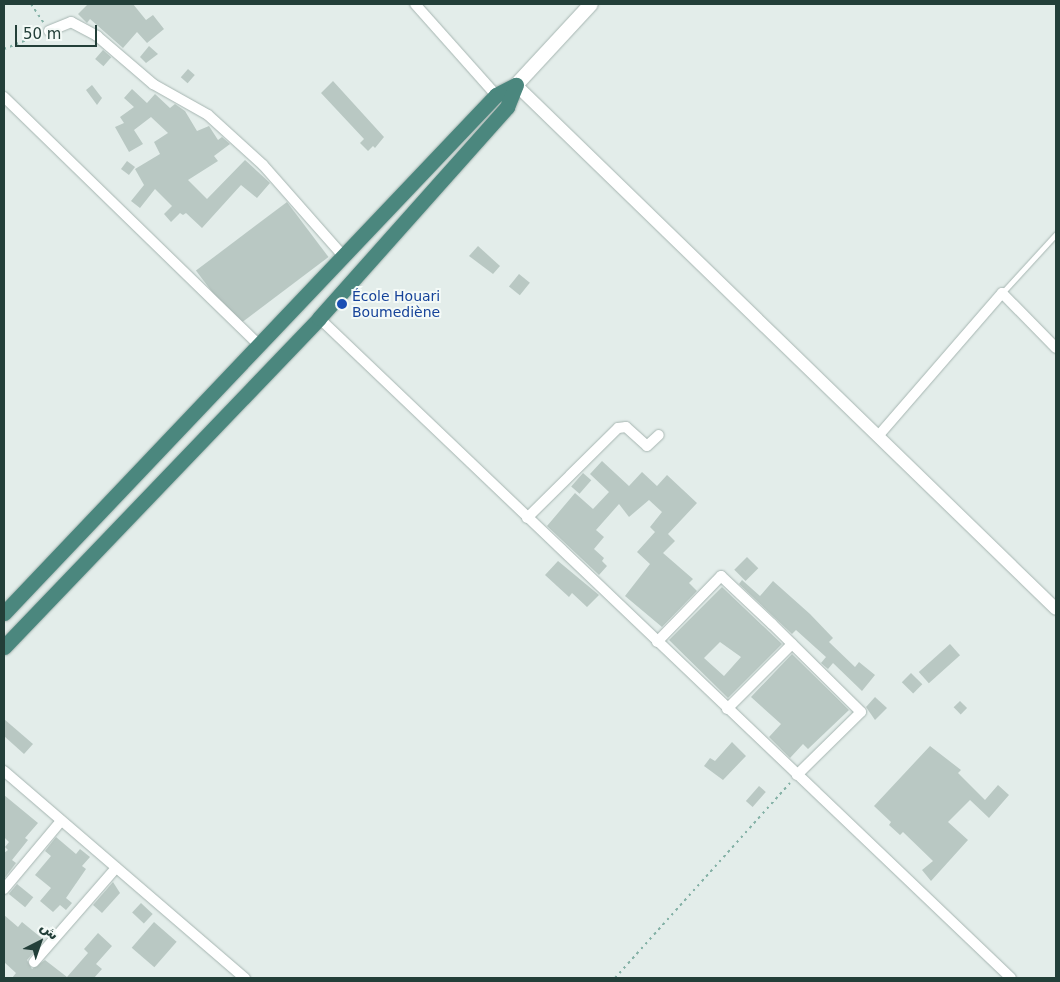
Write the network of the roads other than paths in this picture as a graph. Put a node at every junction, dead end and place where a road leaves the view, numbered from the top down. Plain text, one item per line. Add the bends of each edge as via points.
1 (415, 4) edge
2 (591, 4) edge
3 (49, 31) road end
4 (516, 85) junction
5 (496, 95) junction
6 (4, 97) edge
7 (1056, 234) edge
8 (344, 257) junction
9 (1002, 293) junction
10 (319, 318) junction
11 (260, 346) junction
12 (1056, 348) edge
13 (659, 435) dead end
14 (879, 435) junction
15 (527, 518) junction
16 (1056, 609) edge
17 (4, 613) edge
18 (657, 642) junction
19 (792, 644) junction
20 (4, 647) edge
21 (727, 709) junction
22 (4, 771) edge
23 (797, 776) junction
24 (61, 821) junction
25 (116, 868) junction
26 (4, 889) edge
27 (34, 962) dead end
28 (245, 978) edge
29 (1011, 978) edge

1 - 5 street
2 - 4 main road
3 - 8 street via 71,22 97,36 153,84 208,115 263,165
4 - 5 highway
4 - 10 highway via 507,107
4 - 14 street
5 - 8 highway
6 - 11 street
7 - 9 lane
8 - 11 highway
9 - 12 street
9 - 14 street
10 - 15 street
10 - 20 highway
11 - 17 highway
13 - 15 street via 647,446 626,427 618,428
14 - 16 street
15 - 18 street
18 - 19 street via 722,576
18 - 21 street
19 - 21 street
19 - 23 street via 860,712
21 - 23 street
22 - 24 street
23 - 29 street
24 - 25 street
24 - 26 street
25 - 27 street
25 - 28 street

